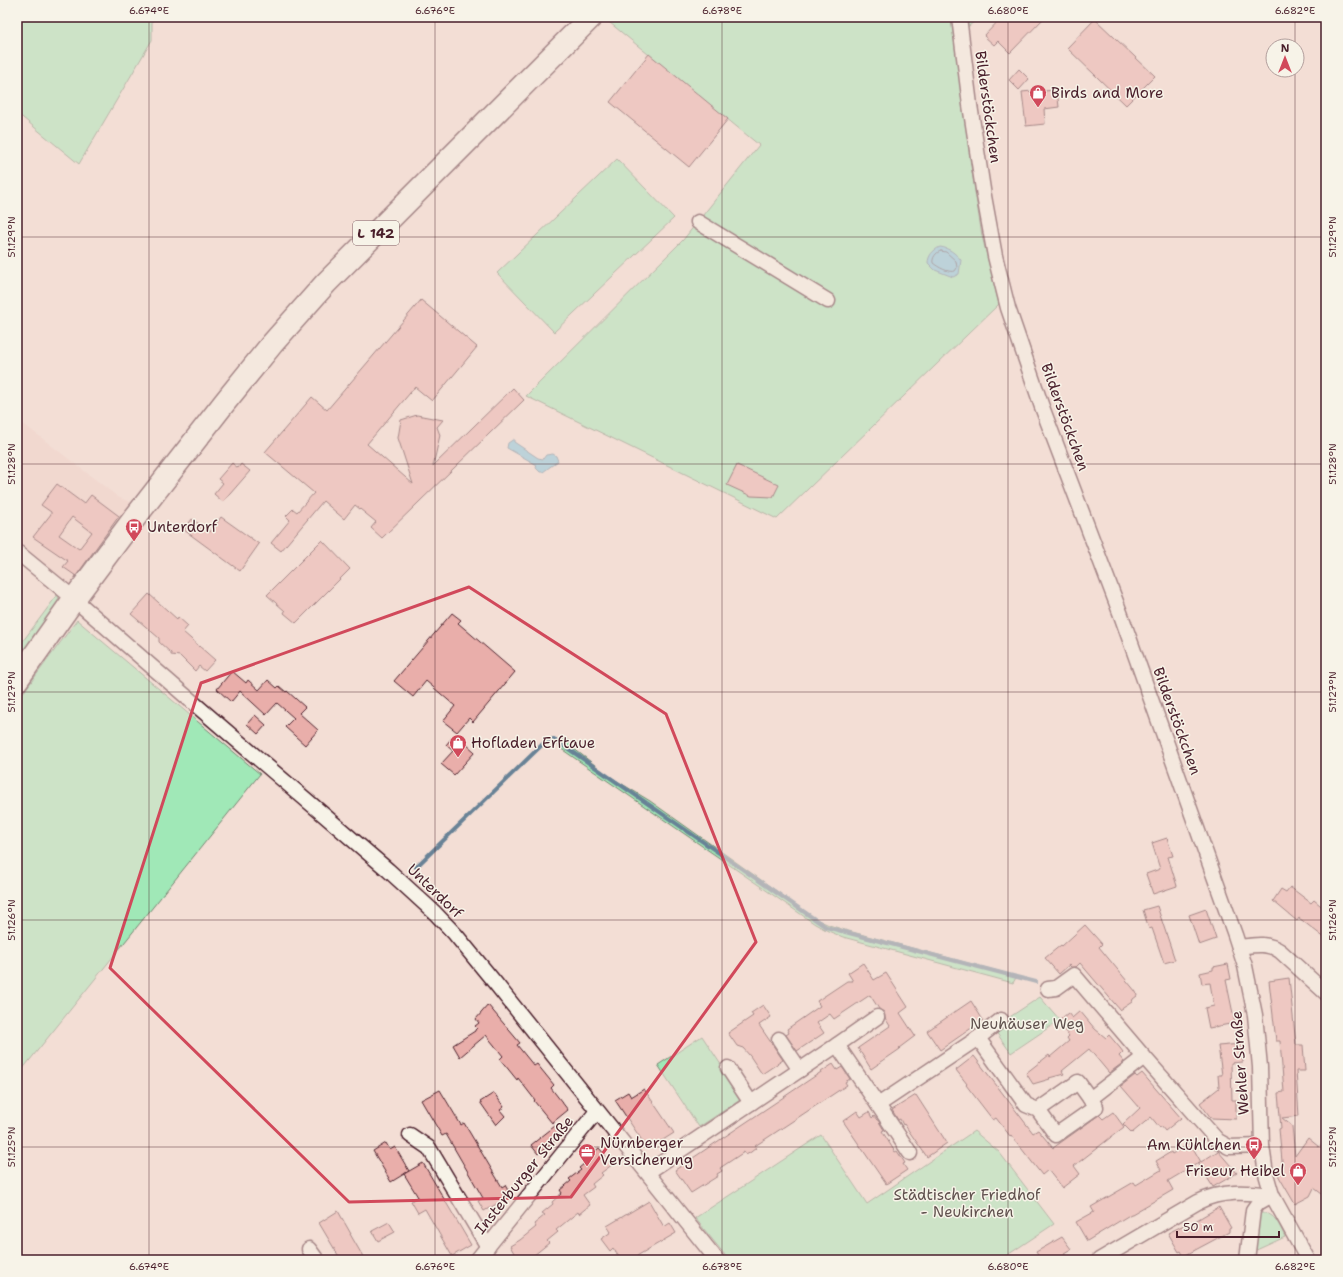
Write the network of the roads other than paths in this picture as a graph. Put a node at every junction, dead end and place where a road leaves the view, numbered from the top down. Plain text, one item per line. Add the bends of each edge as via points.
1 (591, 17) edge
2 (959, 17) edge
3 (698, 222) dead end
4 (828, 301) dead end
5 (17, 552) edge
6 (74, 599) junction
7 (17, 680) edge
8 (1193, 814) joint
9 (1239, 947) junction
10 (1048, 989) dead end
11 (1326, 993) edge
12 (877, 1017) dead end
13 (1001, 1020) dead end
14 (779, 1038) dead end
15 (978, 1038) junction
16 (837, 1045) junction
17 (1144, 1057) junction
18 (728, 1068) dead end
19 (800, 1070) junction
20 (1090, 1099) junction
21 (751, 1103) junction
22 (878, 1105) junction
23 (1038, 1110) junction
24 (597, 1111) junction
25 (410, 1135) dead end
26 (1262, 1146) junction
27 (910, 1153) dead end
28 (648, 1172) junction
29 (1272, 1195) junction
30 (488, 1247) junction
31 (477, 1260) edge
32 (717, 1260) edge
33 (1099, 1260) edge
34 (1247, 1260) edge
35 (1308, 1260) edge

1 - 6 main road, L 142 via 326,283 263,354
2 - 8 street, Bilderstöckchen via 988,219 1008,308 1042,407
3 - 4 street
5 - 6 street, Unterdorf
6 - 7 main road, L 142
6 - 24 street, Unterdorf via 426,904 472,954
8 - 9 street, Wehler Straße
9 - 11 street via 1272,946
9 - 26 street, Wehler Straße via 1257,1032
10 - 17 street via 1056,988 1074,975
12 - 16 street
13 - 15 street
14 - 19 street
15 - 22 street
15 - 23 street via 1026,1105
16 - 19 street
16 - 22 street
17 - 20 street
17 - 26 street via 1221,1144 1233,1148
18 - 21 street
19 - 21 street
20 - 23 street via 1078,1082
20 - 23 street via 1096,1107 1056,1135
21 - 28 street
22 - 27 street
24 - 28 street, Unterdorf
24 - 30 street, Insterburger Straße
25 - 30 street via 429,1148
26 - 29 street, Wehler Straße
28 - 32 street, Unterdorf
29 - 33 street via 1234,1192 1208,1198
29 - 34 street via 1258,1203 1253,1210
29 - 35 street, Wehler Straße
30 - 31 street, Insterburger Straße

